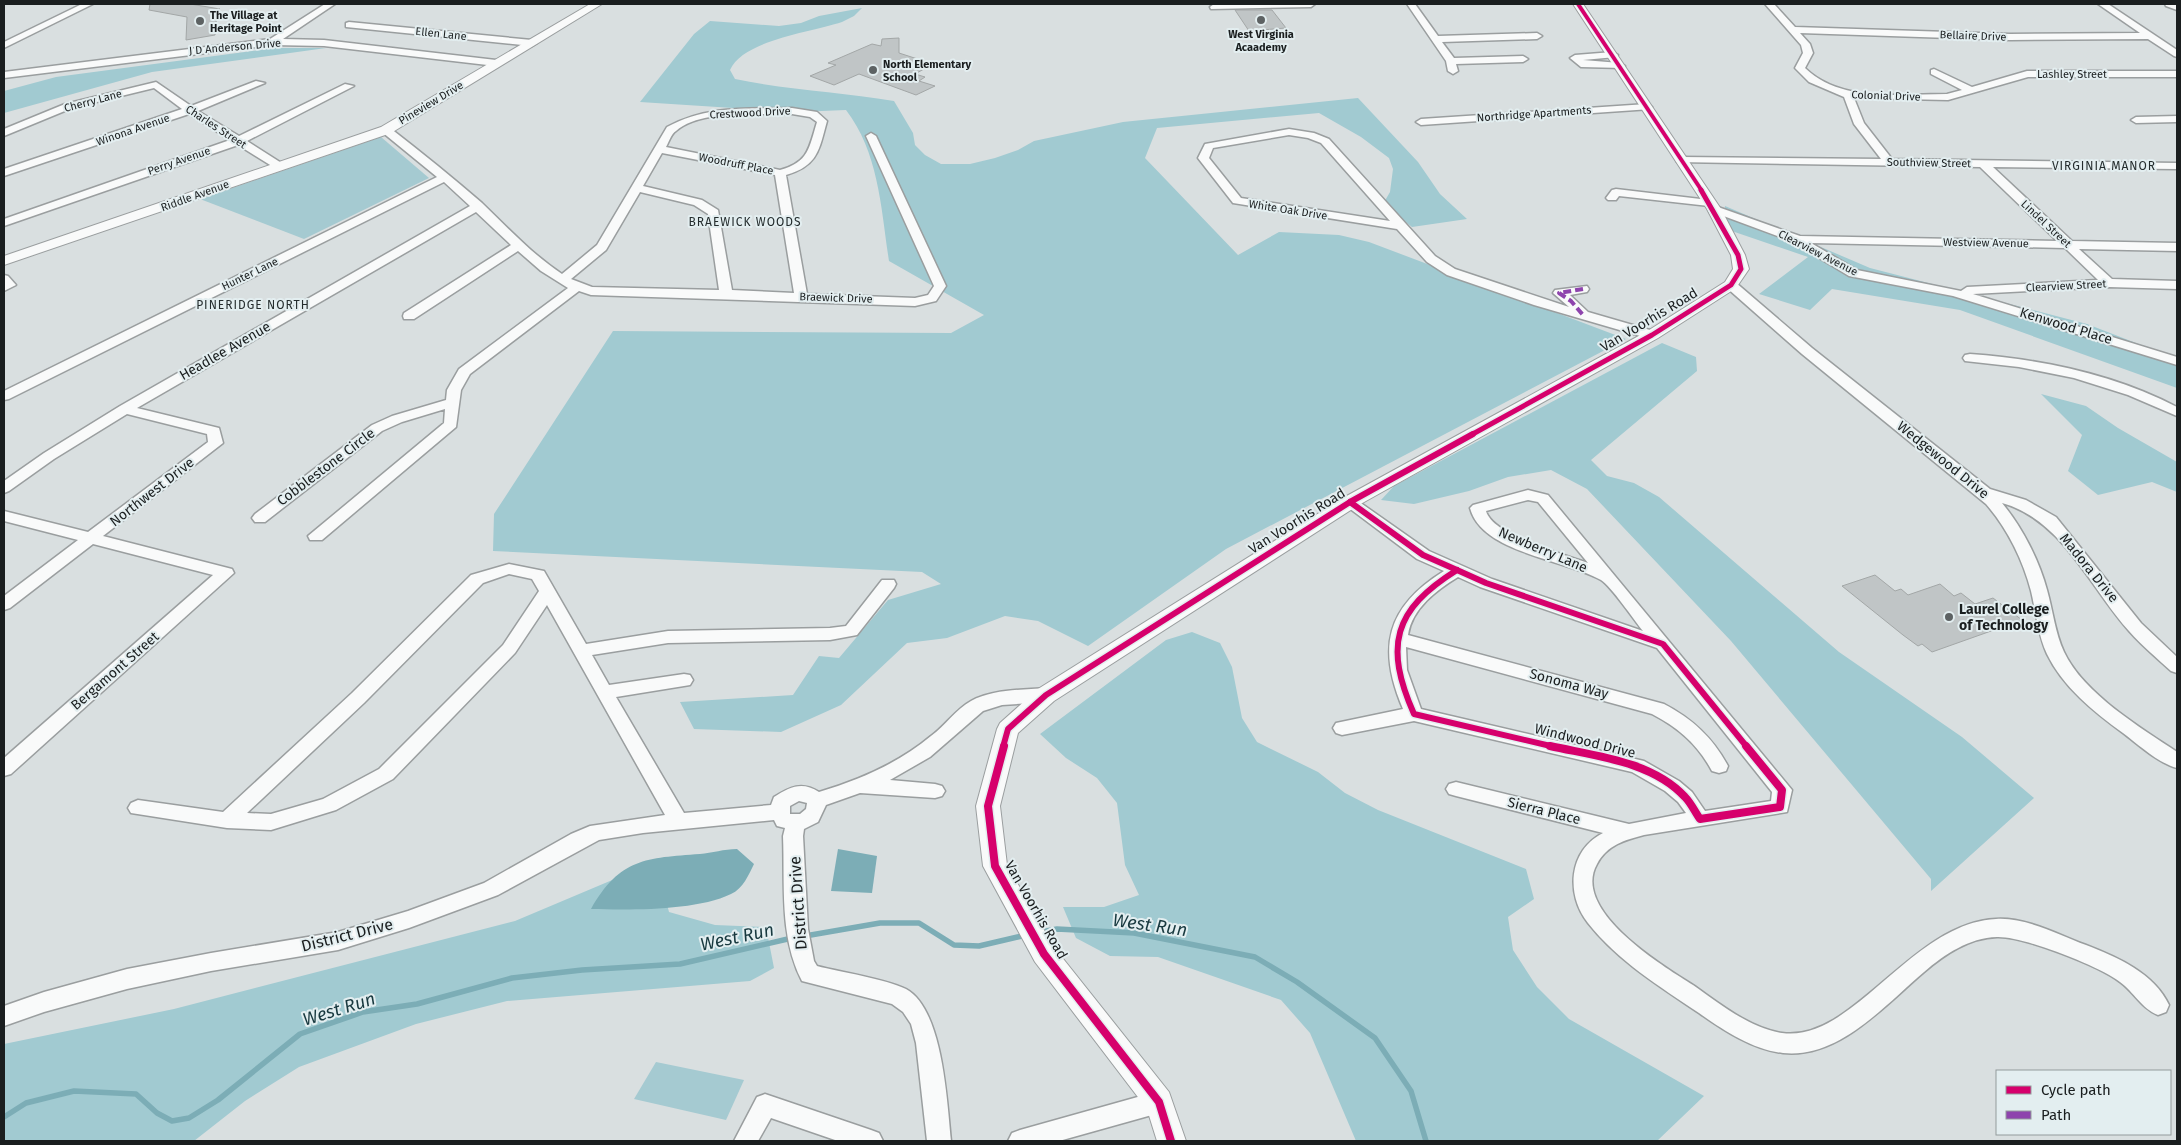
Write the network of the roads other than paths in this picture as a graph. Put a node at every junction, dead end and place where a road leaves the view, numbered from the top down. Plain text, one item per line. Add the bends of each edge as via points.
1 (89, 4) edge
2 (331, 4) edge
3 (597, 4) edge
4 (1311, 4) edge
5 (1411, 4) edge
6 (1578, 4) edge
7 (1769, 4) edge
8 (2102, 4) edge
9 (2169, 4) edge
10 (1214, 7) dead end
11 (2177, 7) edge
12 (350, 26) dead end
13 (1794, 30) junction
14 (1537, 36) dead end
15 (2152, 36) junction
16 (1436, 40) junction
17 (273, 42) junction
18 (532, 43) junction
19 (4, 45) edge
20 (2177, 54) edge
21 (1613, 55) junction
22 (1523, 59) dead end
23 (496, 63) junction
24 (1620, 66) junction
25 (1934, 72) dead end
26 (2177, 74) edge
27 (4, 75) edge
28 (260, 83) dead end
29 (156, 85) joint
30 (349, 86) dead end
31 (1970, 90) junction
32 (1848, 95) junction
33 (1646, 107) junction
34 (190, 110) junction
35 (2177, 119) edge
36 (2136, 120) dead end
37 (1420, 122) dead end
38 (386, 130) junction
39 (4, 133) edge
40 (871, 136) dead end
41 (238, 141) junction
42 (658, 148) junction
43 (1887, 159) dead end
44 (1681, 160) junction
45 (1983, 164) junction
46 (279, 166) junction
47 (2177, 166) edge
48 (4, 173) edge
49 (780, 173) junction
50 (443, 178) junction
51 (638, 188) junction
52 (1612, 198) dead end
53 (478, 206) junction
54 (1711, 206) junction
55 (4, 223) edge
56 (1401, 226) junction
57 (1794, 238) junction
58 (2068, 245) junction
59 (517, 246) junction
60 (2177, 247) edge
61 (4, 261) edge
62 (4, 279) edge
63 (563, 280) junction
64 (2109, 284) junction
65 (1731, 285) junction
66 (2177, 285) edge
67 (4, 287) edge
68 (576, 288) junction
69 (1583, 289) dead end
70 (1955, 293) junction
71 (726, 294) junction
72 (801, 297) junction
73 (1583, 315) junction
74 (409, 316) dead end
75 (1652, 335) junction
76 (1970, 358) dead end
77 (2177, 361) edge
78 (4, 396) edge
79 (453, 402) junction
80 (125, 409) junction
81 (2177, 412) edge
82 (4, 488) edge
83 (1985, 493) junction
84 (1350, 502) junction
85 (4, 516) edge
86 (260, 518) dead end
87 (316, 536) dead end
88 (93, 537) junction
89 (1457, 570) junction
90 (1608, 577) junction
91 (888, 584) dead end
92 (547, 591) junction
93 (4, 604) edge
94 (1397, 638) junction
95 (1663, 644) junction
96 (581, 651) junction
97 (2177, 667) edge
98 (684, 680) dead end
99 (604, 692) junction
100 (1046, 694) junction
101 (1414, 714) junction
102 (1342, 728) dead end
103 (2177, 762) edge
104 (1719, 766) dead end
105 (4, 769) edge
106 (861, 786) junction
107 (1456, 789) dead end
108 (936, 792) dead end
109 (816, 800) junction
110 (138, 808) dead end
111 (779, 812) junction
112 (1700, 819) junction
113 (227, 820) junction
114 (678, 821) junction
115 (796, 823) junction
116 (1631, 832) junction
117 (2158, 1005) dead end
118 (4, 1016) edge
119 (1158, 1102) junction
120 (746, 1141) edge
121 (870, 1141) edge
122 (939, 1141) edge
123 (1020, 1141) edge
124 (1171, 1141) edge

1 - 19 street
2 - 17 street
3 - 18 street, Pineview Drive
4 - 10 street
5 - 16 street
6 - 21 street
7 - 13 street, Colonial Drive
8 - 15 street
9 - 11 street
12 - 18 street, Ellen Lane
13 - 15 street, Bellaire Drive via 2010,37
13 - 32 street, Colonial Drive via 1806,44 1808,53 1800,68 1812,80
14 - 16 street
15 - 20 street
16 - 22 street via 1452,66
17 - 23 street, J D Anderson Drive via 324,43
17 - 27 street, J D Anderson Drive
18 - 23 street, Pineview Drive
21 - 24 street
21 - 24 street via 1575,58 1581,64
23 - 38 street, Pineview Drive
24 - 33 street
25 - 31 street
26 - 31 street, Lashley Street via 2027,74
28 - 34 street, Winona Avenue
29 - 34 street, Charles Street
29 - 39 street, Cherry Lane via 69,106
30 - 41 street, Perry Avenue
31 - 32 street, Colonial Drive via 1948,97
32 - 43 street via 1860,124
33 - 37 street, Northridge Apartments
33 - 44 street
34 - 41 street, Charles Street
34 - 48 street, Winona Avenue
35 - 36 street
38 - 46 street, Riddle Avenue
38 - 50 street, Pineview Drive
40 - 72 street, Braewick Drive via 940,286 932,298 915,302
41 - 46 street, Charles Street
41 - 55 street, Perry Avenue
42 - 49 street, Woodruff Place
42 - 49 street, Crestwood Drive via 671,129 690,119 714,113 792,111 813,114 822,121 811,158 799,169
42 - 51 street, Crestwood Drive
44 - 45 street, Southview Street
44 - 54 street
45 - 47 street, Southview Street
45 - 58 street, Lindel Street
46 - 61 street, Riddle Avenue
49 - 72 street, Woodruff Place
50 - 53 street, Pineview Drive
50 - 78 street, Hunter Lane
51 - 63 street, Crestwood Drive via 602,248
51 - 71 street via 698,202 714,212
52 - 54 street, Clearview Avenue via 1616,192
53 - 59 street, Pineview Drive
53 - 80 street, Headlee Avenue
54 - 57 street, Clearview Avenue
54 - 65 street via 1738,255 1741,269
56 - 56 street, White Oak Drive via 1325,141 1310,135 1289,132 1223,142 1209,146 1203,158 1237,201
56 - 73 street, White Oak Drive via 1431,259 1451,272
57 - 58 street, Westview Avenue
57 - 70 street, Clearview Avenue via 1853,273
58 - 60 street, Westview Avenue
58 - 64 street, Lindel Street
59 - 63 street, Pineview Drive
59 - 74 street
62 - 67 street via 10,285
63 - 68 street, Braewick Drive
64 - 66 street, Clearview Street
64 - 70 street, Clearview Street
65 - 75 street, Van Voorhis Road
65 - 83 street, Wedgewood Drive via 1807,351
68 - 71 street, Braewick Drive
68 - 79 street via 464,372 454,390
69 - 73 street via 1559,293
70 - 77 street, Kenwood Place
71 - 72 street, Braewick Drive
73 - 75 street, White Oak Drive
75 - 84 street, Van Voorhis Road
76 - 81 street via 2014,362 2068,373 2123,389
79 - 86 street, Cobblestone Circle via 377,428
79 - 87 street via 451,424
80 - 82 street, Headlee Avenue
80 - 88 street, Northwest Drive via 214,431 216,442
83 - 97 street, Madora Drive via 2022,503 2050,521 2135,627
83 - 103 street, Wedgewood Drive via 2016,532 2036,579 2055,652 2065,670 2132,730
84 - 89 street via 1423,555
84 - 100 street, Van Voorhis Road
85 - 88 street
88 - 93 street, Northwest Drive
88 - 105 street, Bergamont Street via 226,573
89 - 94 street via 1441,578 1418,598 1402,621
89 - 95 street
90 - 90 street, Newberry Lane via 1543,498 1528,495 1478,508 1481,519 1501,536
90 - 95 street, Newberry Lane
91 - 96 street via 851,631 668,636
92 - 96 street
92 - 113 street via 509,649 386,774 329,805 271,822
92 - 113 street via 538,575 508,568 477,579 358,698
94 - 101 street via 1398,676
94 - 104 street, Sonoma Way via 1658,709 1698,735
95 - 112 street via 1782,790 1780,807
96 - 99 street
98 - 99 street
99 - 114 street
100 - 106 street via 1001,699 977,706 935,743
100 - 119 street, Van Voorhis Road via 1008,728 988,806 995,866 1033,934
101 - 102 street, Windwood Drive
101 - 112 street, Windwood Drive via 1637,766 1672,786 1685,797
106 - 108 street
106 - 109 street
107 - 116 street, Sierra Place
109 - 111 street via 808,794 796,793 781,802
109 - 115 street via 814,815
110 - 113 street
111 - 114 street, District Drive
111 - 115 street via 784,820
112 - 116 street
114 - 118 street, District Drive via 597,832 490,888 338,941 94,986 52,997
115 - 122 street, District Drive via 793,836 797,938 804,967 810,974 898,996 911,1006 921,1021 926,1043
116 - 117 street via 1606,841 1589,858 1583,875 1583,888 1593,914 1612,937 1640,962 1751,1034 1782,1043 1807,1043 1823,1038 1945,944 1989,928 2016,930 2128,974
119 - 123 street
119 - 124 street, Van Voorhis Road
120 - 121 street via 764,1105

